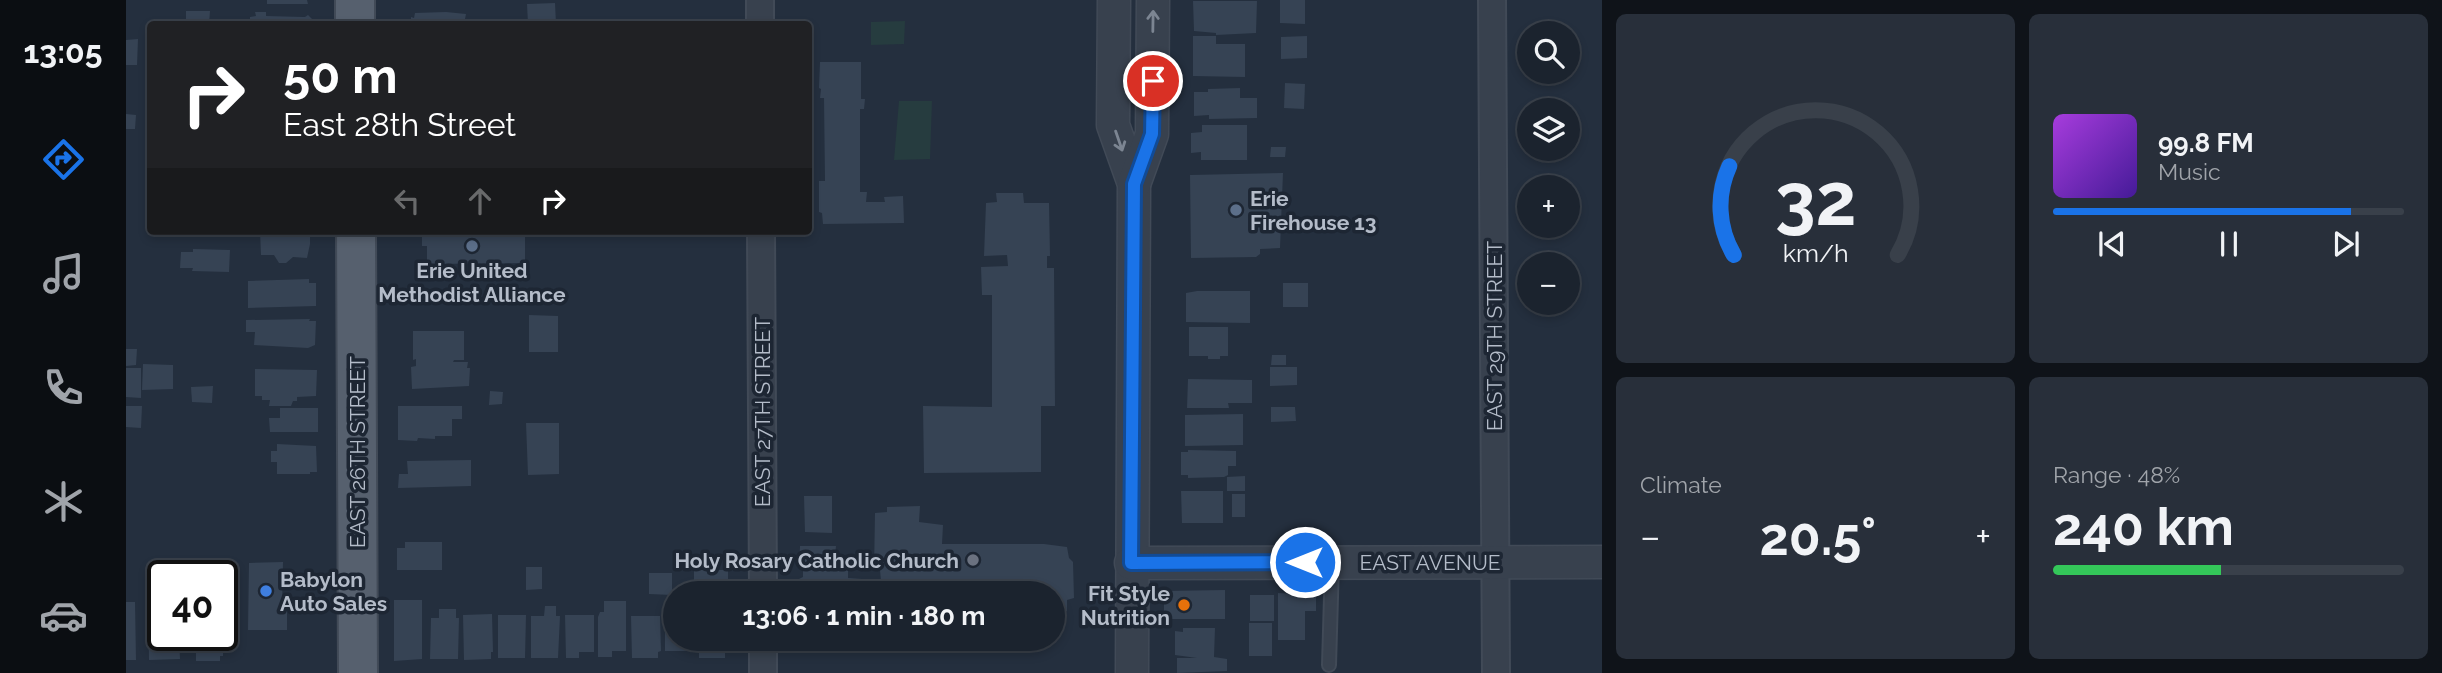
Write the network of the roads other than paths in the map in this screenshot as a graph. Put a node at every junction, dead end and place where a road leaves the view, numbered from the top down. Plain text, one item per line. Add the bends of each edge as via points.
1 (355, 0) edge
2 (760, 0) edge
3 (1114, 0) edge
4 (1153, 0) edge
5 (1492, 0) edge
6 (355, 21) edge
7 (760, 21) edge
8 (1134, 184) junction
9 (356, 235) edge
10 (761, 235) edge
11 (1332, 562) junction
12 (1496, 562) junction
13 (1602, 562) edge
14 (1131, 563) junction
15 (762, 581) edge
16 (763, 651) edge
17 (1329, 665) dead end
18 (358, 673) edge
19 (763, 673) edge
20 (1132, 673) edge
21 (1496, 673) edge

1 - 6 main road
2 - 7 street
3 -> 8 street via 1113,125
8 -> 4 street via 1152,134
5 - 12 street, EAST 29TH STREET
8 - 14 street
9 - 18 main road, EAST 26TH STREET
10 - 15 street, EAST 27TH STREET
11 - 12 street, EAST AVENUE
11 - 14 street, EAST AVENUE
11 - 17 lane
12 - 13 street, EAST AVENUE
12 - 21 street, EAST 29TH STREET
14 - 20 street
16 - 19 street

